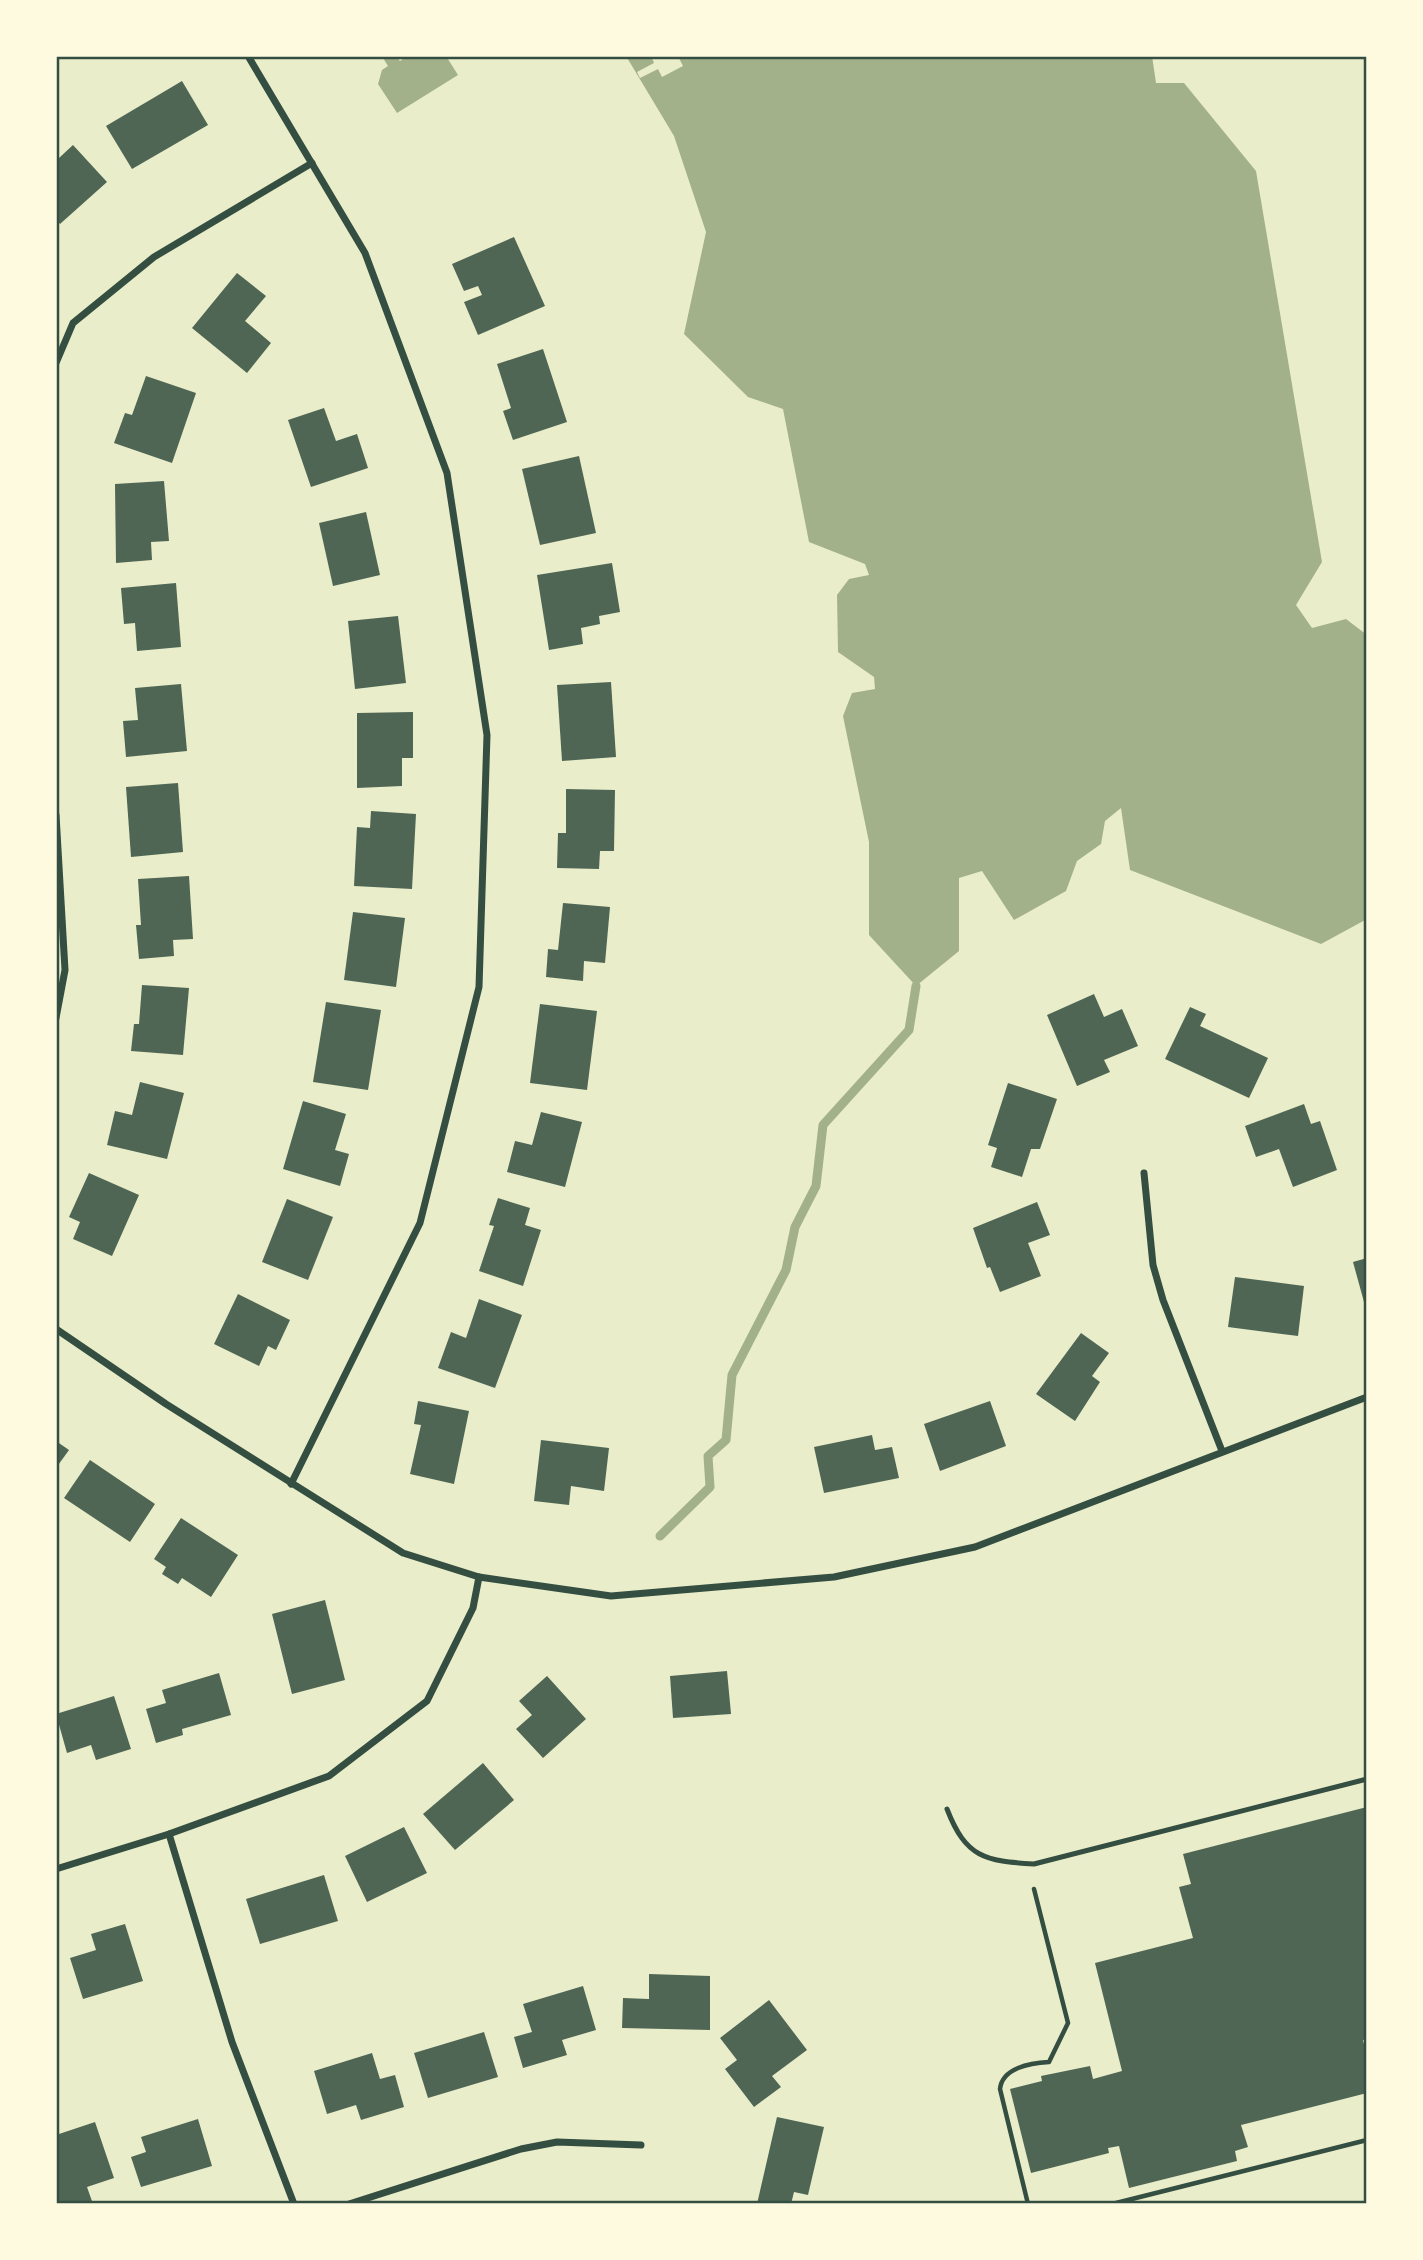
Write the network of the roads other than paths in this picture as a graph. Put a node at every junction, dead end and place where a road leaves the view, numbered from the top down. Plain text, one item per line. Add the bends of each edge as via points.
1 (248, 56) edge
2 (312, 163) junction
3 (56, 363) edge
4 (56, 815) edge
5 (56, 1018) edge
6 (1144, 1173) dead end
7 (56, 1329) edge
8 (1367, 1397) edge
9 (1222, 1451) junction
10 (291, 1485) junction
11 (479, 1577) junction
12 (1367, 1779) edge
13 (947, 1810) dead end
14 (169, 1834) junction
15 (56, 1869) edge
16 (640, 2145) dead end
17 (294, 2204) edge
18 (349, 2204) edge

1 - 2 street
2 - 3 street via 153,257 73,323
2 - 10 street via 365,253 447,473 487,735 479,987 420,1223
4 - 5 street via 65,970
6 - 9 street via 1153,1265
7 - 10 street
8 - 9 street
9 - 11 street via 1023,1531 883,1569 778,1583 611,1596
10 - 11 street via 403,1553
11 - 14 street via 473,1608 427,1701 329,1776
12 - 13 lane via 1034,1864 1003,1862 970,1848 957,1835
14 - 15 street
14 - 17 street via 232,2042
16 - 18 street via 557,2142 521,2149

